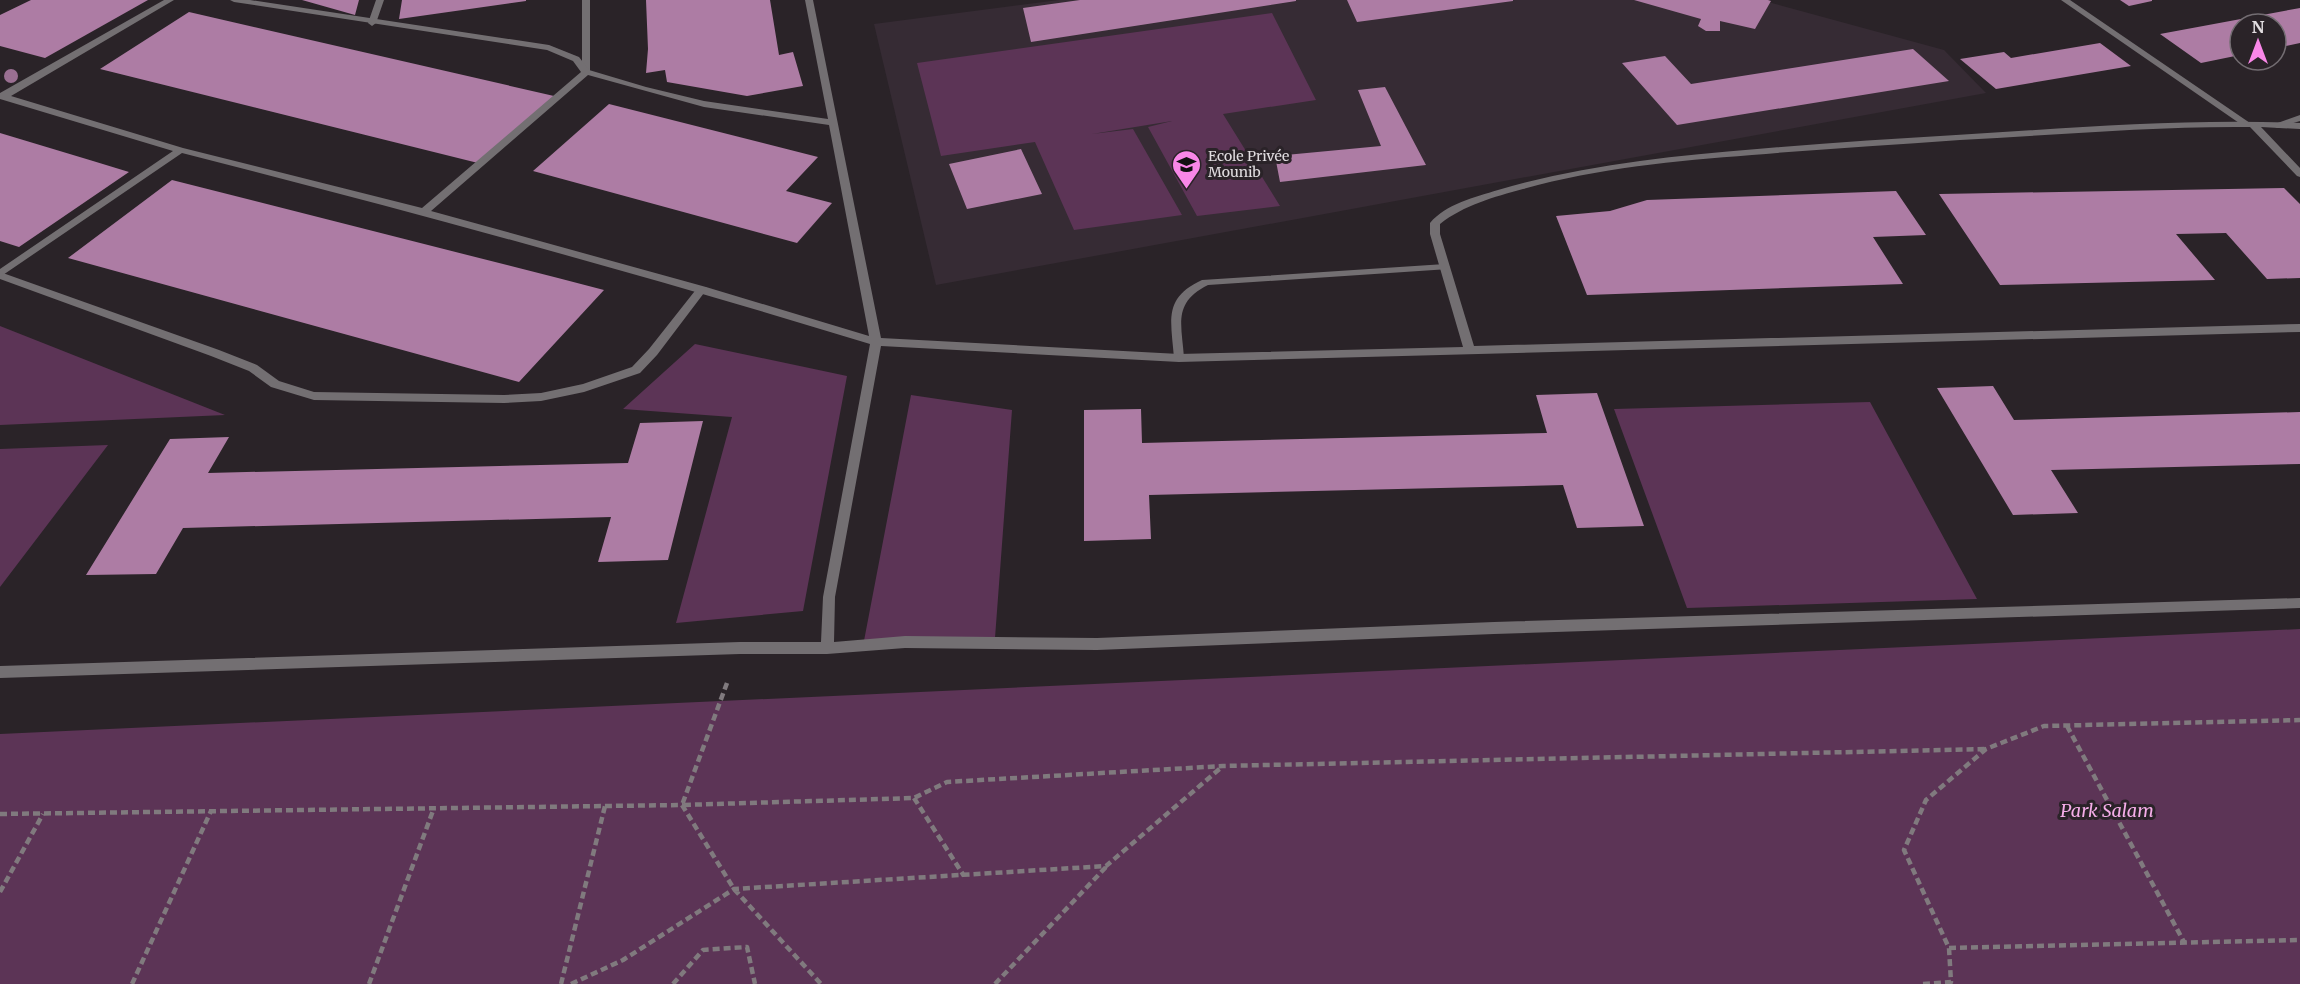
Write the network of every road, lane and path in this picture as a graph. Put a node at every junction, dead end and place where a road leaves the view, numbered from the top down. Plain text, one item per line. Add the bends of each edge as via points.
1 (170, 0) edge
2 (234, 0) edge
3 (380, 0) edge
4 (586, 0) edge
5 (809, 0) edge
6 (2065, 0) edge
7 (372, 23) junction
8 (586, 72) junction
9 (1, 97) edge
10 (2300, 118) edge
11 (834, 123) junction
12 (2248, 123) junction
13 (2277, 125) junction
14 (2300, 126) edge
15 (180, 150) junction
16 (2300, 174) edge
17 (424, 212) junction
18 (1445, 267) junction
19 (0, 275) edge
20 (702, 289) junction
21 (2300, 328) edge
22 (876, 342) junction
23 (1469, 349) junction
24 (1179, 358) junction
25 (2300, 603) edge
26 (740, 648) junction
27 (827, 648) junction
28 (0, 672) edge
29 (2300, 720) edge
30 (2067, 726) junction
31 (1986, 749) junction
32 (1223, 766) junction
33 (914, 798) junction
34 (605, 806) junction
35 (682, 806) junction
36 (434, 808) junction
37 (211, 811) junction
38 (43, 813) junction
39 (0, 814) edge
40 (1106, 866) junction
41 (964, 876) junction
42 (734, 889) junction
43 (0, 892) edge
44 (2300, 940) edge
45 (2184, 942) junction
46 (1949, 948) junction
47 (132, 984) edge
48 (369, 984) edge
49 (561, 984) edge
50 (571, 984) edge
51 (673, 984) edge
52 (755, 984) edge
53 (821, 984) edge
54 (995, 984) edge
55 (1923, 984) edge

1 - 9 street
2 - 7 street
3 - 7 street
4 - 8 street
5 - 11 street
6 - 12 street
7 - 8 street via 549,48 576,59
8 - 11 street via 704,104
8 - 17 street
9 - 15 street
10 - 13 street
11 - 22 street
12 - 13 street
12 - 16 street
12 - 18 street via 1852,143 1616,167 1539,181 1445,213 1435,223
13 - 14 street
15 - 17 street
15 - 19 street
17 - 20 street
18 - 23 street
18 - 24 street via 1206,282 1190,288 1180,298
19 - 20 street via 215,353 253,368 275,384 314,396 504,399 541,397 584,388 636,370
20 - 22 street
21 - 23 street
22 - 24 street
22 - 27 street via 829,597
23 - 24 street
25 - 27 street via 1097,644 905,642
26 - 27 street
26 - 28 street
26 - 35 path
29 - 30 path
30 - 31 path via 2044,726
30 - 45 path
31 - 32 path
31 - 46 path via 1926,800 1904,850
32 - 33 path via 947,782
32 - 40 path
33 - 35 path
33 - 41 path
34 - 35 path
34 - 36 path
34 - 49 path
35 - 42 path
36 - 37 path
36 - 48 path
37 - 38 path
37 - 47 path
38 - 39 path
38 - 43 path
40 - 41 path
40 - 54 path
41 - 42 path
42 - 50 path via 623,960
42 - 53 path
44 - 45 path
45 - 46 path
46 - 55 path via 1951,982
51 - 52 path via 703,950 747,947

